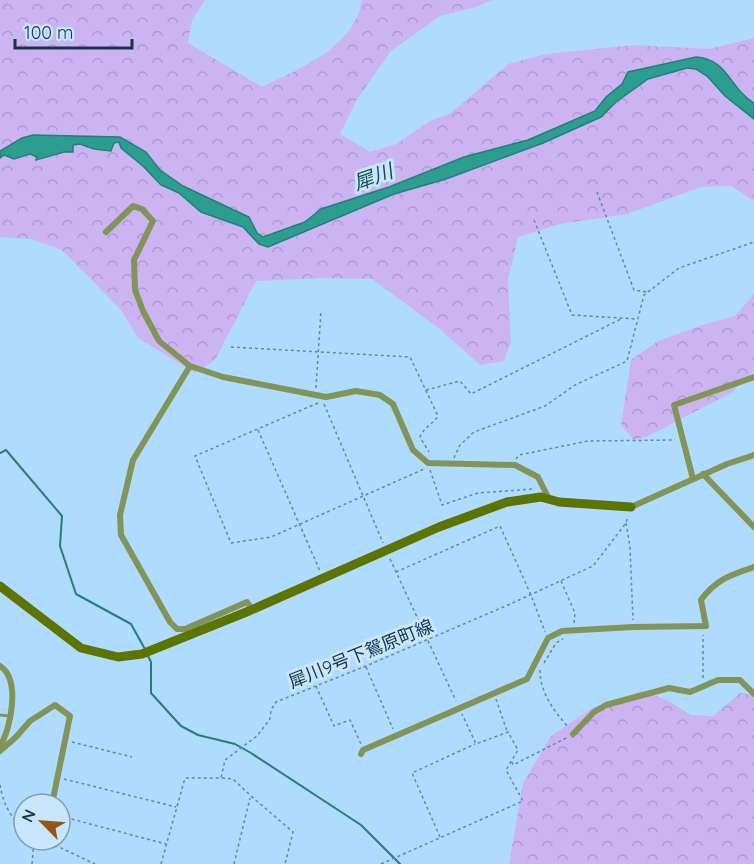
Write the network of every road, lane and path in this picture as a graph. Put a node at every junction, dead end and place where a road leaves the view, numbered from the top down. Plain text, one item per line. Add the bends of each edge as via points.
1 (597, 192) dead end
2 (534, 220) dead end
3 (106, 232) dead end
4 (754, 242) edge
5 (647, 292) junction
6 (321, 310) dead end
7 (624, 318) junction
8 (638, 319) junction
9 (231, 347) dead end
10 (319, 352) junction
11 (190, 366) junction
12 (754, 377) edge
13 (426, 390) junction
14 (315, 395) junction
15 (258, 429) junction
16 (683, 440) junction
17 (429, 452) dead end
18 (754, 455) edge
19 (428, 463) junction
20 (452, 464) junction
21 (513, 465) junction
22 (704, 474) junction
23 (693, 479) junction
24 (537, 488) dead end
25 (363, 496) junction
26 (549, 499) junction
27 (632, 507) junction
28 (626, 524) junction
29 (754, 527) edge
30 (386, 552) junction
31 (754, 567) edge
32 (396, 572) junction
33 (323, 578) junction
34 (561, 581) junction
35 (0, 586) edge
36 (531, 595) junction
37 (251, 610) junction
38 (703, 626) junction
39 (633, 627) junction
40 (571, 633) junction
41 (548, 638) junction
42 (429, 639) junction
43 (0, 666) edge
44 (366, 666) junction
45 (316, 685) junction
46 (703, 688) junction
47 (494, 692) junction
48 (754, 693) edge
49 (459, 707) junction
50 (0, 715) edge
51 (10, 716) junction
52 (508, 732) junction
53 (573, 734) junction
54 (397, 737) junction
55 (65, 740) junction
56 (476, 744) junction
57 (0, 746) edge
58 (0, 751) edge
59 (362, 752) joint
60 (132, 757) dead end
61 (511, 762) junction
62 (57, 777) junction
63 (221, 778) junction
64 (0, 785) edge
65 (54, 792) edge
66 (250, 796) junction
67 (177, 807) junction
68 (12, 816) edge
69 (72, 819) edge
70 (440, 838) junction
71 (167, 844) junction
72 (69, 852) edge
73 (94, 864) edge
74 (161, 864) edge
75 (234, 864) edge
76 (285, 864) edge
77 (381, 864) edge

1 - 5 path via 634,290
2 - 7 path via 572,315
3 - 11 street via 133,206 153,221 134,260 135,290 159,341
4 - 5 path via 679,268
5 - 8 path
6 - 10 path
7 - 8 path
7 - 13 path via 471,394 460,381
8 - 20 path via 627,361 575,385 545,406 474,432 460,445
9 - 10 path
10 - 13 path via 410,357
10 - 14 path
11 - 14 street via 223,377
11 - 37 street via 133,460 120,515 121,536 177,629 247,602
12 - 16 street via 674,405
13 - 17 path via 438,416 420,437
14 - 19 street via 326,397 356,391 380,395 393,404 413,450
15 - 25 path via 322,400
15 - 25 path via 195,456 231,543 271,537
15 - 33 path
16 - 21 path via 588,441 519,455
16 - 23 street
18 - 22 street
19 - 20 street
19 - 24 path via 442,505 478,493
19 - 25 path via 425,469
20 - 21 street
21 - 26 street via 538,477
22 - 23 street
22 - 29 street
23 - 27 street
25 - 30 path
26 - 27 street
26 - 30 street via 507,502
27 - 28 path, 犀川9号下鴛原町線
28 - 34 path, 犀川9号下鴛原町線 via 592,566
28 - 39 path
30 - 32 path
30 - 33 street
31 - 38 street via 725,576 709,588 701,600
32 - 36 path via 500,526
32 - 42 path
33 - 37 street
34 - 36 path, 犀川9号下鴛原町線
34 - 40 path via 575,613
35 - 37 street via 81,648 118,657 142,654
36 - 41 path
36 - 42 path, 犀川9号下鴛原町線
38 - 39 street
38 - 46 path
39 - 40 street
40 - 41 street via 562,631
40 - 53 path via 556,643 540,670 540,679 550,706
41 - 47 street via 527,679
42 - 44 path, 犀川9号下鴛原町線
42 - 49 path
43 - 51 street via 12,691
44 - 45 path, 犀川9号下鴛原町線
44 - 54 path
45 - 59 path via 334,726 350,720
45 - 63 path, 犀川9号下鴛原町線 via 276,702 270,719 257,736 225,760
46 - 48 street via 718,680 740,680
46 - 53 street via 690,692 669,688 606,705
47 - 49 street
47 - 52 path
49 - 54 street
49 - 56 path
50 - 51 lane
51 - 57 street via 7,735
52 - 56 path
52 - 61 path via 518,750
53 - 61 path via 513,765
54 - 59 street
55 - 58 street via 70,716 55,705 30,721
55 - 60 path
55 - 62 street
56 - 70 path via 412,773
61 - 70 path via 506,770 522,801
62 - 65 street
62 - 67 path
63 - 66 path via 233,779
63 - 67 path via 185,778
64 - 68 path via 3,803
66 - 75 path
66 - 76 path via 293,832
67 - 71 path
69 - 71 path
70 - 77 path
71 - 74 path
72 - 73 path

